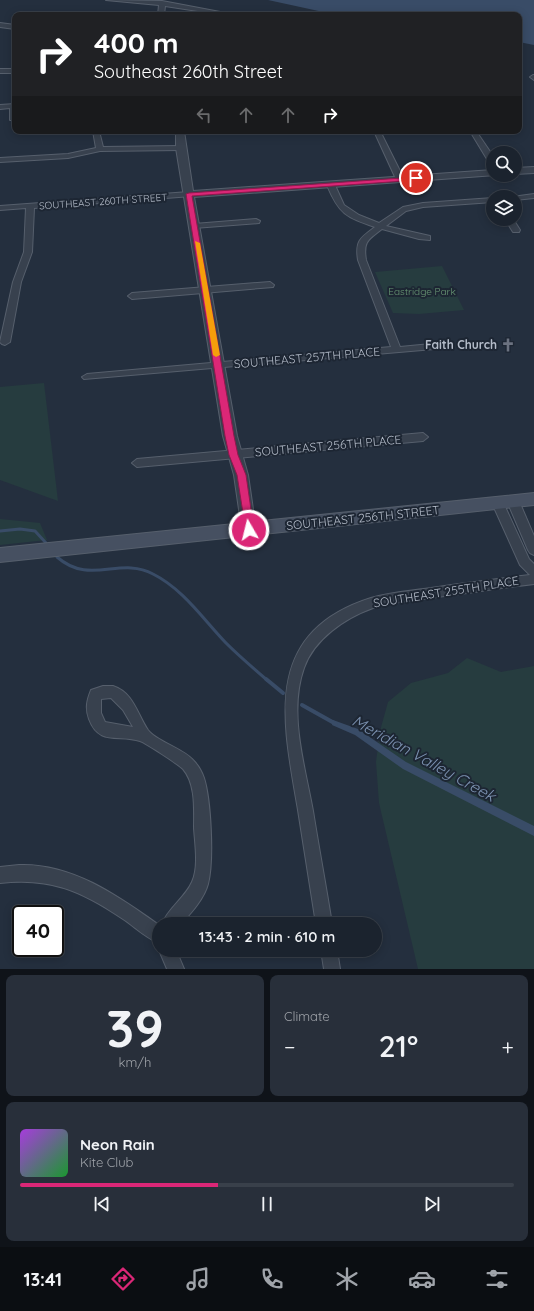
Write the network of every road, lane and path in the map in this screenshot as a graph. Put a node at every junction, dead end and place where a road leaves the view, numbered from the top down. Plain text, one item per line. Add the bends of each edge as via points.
1 (109, 0) edge
2 (162, 3) junction
3 (162, 12) edge
4 (218, 12) edge
5 (0, 25) edge
6 (12, 27) edge
7 (12, 70) edge
8 (0, 71) edge
9 (12, 106) edge
10 (0, 107) edge
11 (97, 134) edge
12 (180, 134) edge
13 (378, 134) edge
14 (475, 134) edge
15 (181, 148) junction
16 (100, 149) junction
17 (486, 151) edge
18 (0, 160) edge
19 (534, 170) edge
20 (522, 171) edge
21 (185, 173) junction
22 (486, 173) edge
23 (400, 179) junction
24 (331, 184) junction
25 (232, 192) junction
26 (189, 194) junction
27 (534, 196) edge
28 (522, 197) edge
29 (486, 201) edge
30 (30, 206) junction
31 (0, 208) edge
32 (256, 221) dead end
33 (194, 226) junction
34 (380, 226) junction
35 (513, 226) edge
36 (516, 230) dead end
37 (427, 238) dead end
38 (270, 285) dead end
39 (205, 290) junction
40 (132, 296) dead end
41 (4, 342) dead end
42 (431, 347) dead end
43 (397, 350) junction
44 (218, 365) junction
45 (87, 377) dead end
46 (423, 436) dead end
47 (234, 455) junction
48 (136, 464) dead end
49 (534, 499) edge
50 (505, 502) junction
51 (249, 530) junction
52 (534, 550) edge
53 (0, 555) edge
54 (534, 571) edge
55 (534, 579) edge
56 (143, 735) dead end
57 (0, 875) edge
58 (176, 917) edge
59 (323, 917) edge
60 (152, 930) edge
61 (170, 957) edge
62 (330, 957) edge
63 (176, 969) edge
64 (332, 969) edge

1 - 2 street
2 - 3 street
2 - 4 street
5 - 6 street
7 - 8 street
9 - 10 street
11 - 16 street
12 - 15 street
13 - 23 street
14 - 17 street
15 - 16 street
15 - 21 street
16 - 18 street via 68,156
19 - 20 street
21 - 25 street via 194,183
21 - 26 street
22 - 23 street, SOUTHEAST 260TH STREET
23 - 24 street, SOUTHEAST 260TH STREET
24 - 25 street, SOUTHEAST 260TH STREET
24 - 34 street via 341,209 354,217
25 - 26 street, SOUTHEAST 260TH STREET
26 - 30 street, SOUTHEAST 260TH STREET
26 - 33 street
27 - 28 street
29 - 34 street via 412,207 403,210
30 - 31 street, SOUTHEAST 260TH STREET
30 - 41 street via 28,252 17,282
32 - 33 street
33 - 39 street
34 - 37 street via 406,235
34 - 43 street via 364,239 360,253
35 - 36 street
38 - 39 street
39 - 40 street
39 - 44 street
42 - 43 street, SOUTHEAST 257TH PLACE
43 - 44 street, SOUTHEAST 257TH PLACE
44 - 45 street, SOUTHEAST 257TH PLACE
44 - 47 street
46 - 47 street, SOUTHEAST 256TH PLACE
47 - 48 street, SOUTHEAST 256TH PLACE
47 - 51 street via 242,475
49 - 50 main road, SOUTHEAST 256TH STREET
50 - 51 main road, SOUTHEAST 256TH STREET
50 - 52 street
50 - 54 street via 524,562
51 - 53 main road, SOUTHEAST 256TH STREET
55 - 59 street, SOUTHEAST 255TH PLACE via 372,603 345,616 324,631 309,647 297,668 293,687 292,716 294,748
56 - 58 street via 188,764 197,779 201,800 203,861 200,884
57 - 60 street via 30,873 61,878 94,890
61 - 63 street
62 - 64 street

